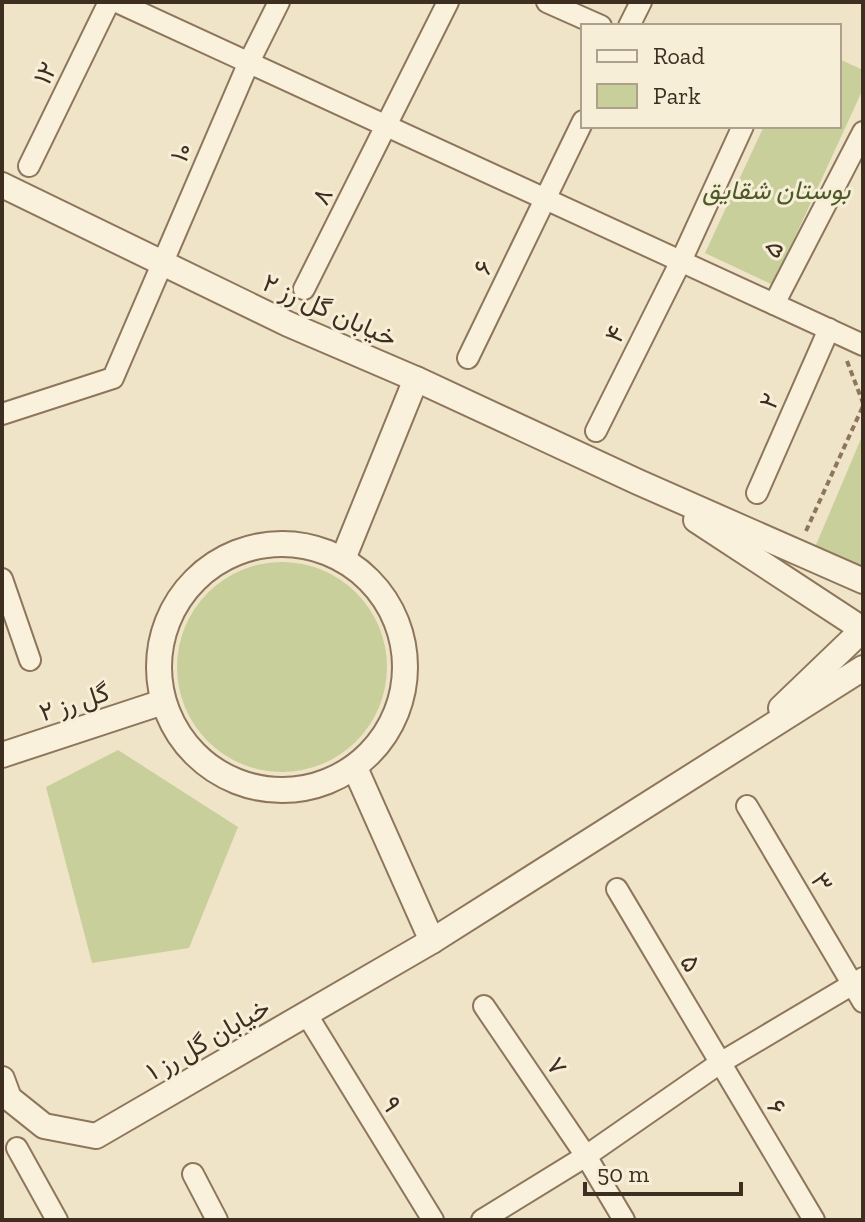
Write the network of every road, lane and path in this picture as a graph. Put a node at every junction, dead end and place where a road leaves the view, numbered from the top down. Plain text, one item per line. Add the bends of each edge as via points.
1 (109, 2) edge
2 (117, 2) edge
3 (279, 2) edge
4 (448, 2) edge
5 (547, 2) edge
6 (641, 2) edge
7 (596, 24) edge
8 (630, 24) edge
9 (249, 62) junction
10 (581, 125) edge
11 (386, 126) junction
12 (742, 128) edge
13 (863, 132) edge
14 (29, 166) dead end
15 (2, 185) edge
16 (545, 199) junction
17 (681, 261) junction
18 (161, 263) junction
19 (304, 289) dead end
20 (774, 304) junction
21 (829, 329) junction
22 (863, 345) edge
23 (844, 353) dead end
24 (468, 358) dead end
25 (416, 379) junction
26 (863, 405) edge
27 (2, 414) edge
28 (596, 431) dead end
29 (638, 482) junction
30 (757, 493) dead end
31 (804, 537) dead end
32 (343, 559) junction
33 (2, 579) edge
34 (863, 581) edge
35 (859, 629) edge
36 (30, 660) dead end
37 (863, 668) edge
38 (163, 702) junction
39 (742, 746) junction
40 (2, 755) edge
41 (355, 768) junction
42 (747, 806) dead end
43 (617, 889) dead end
44 (432, 941) junction
45 (860, 988) edge
46 (484, 1006) dead end
47 (307, 1015) junction
48 (720, 1063) junction
49 (5, 1088) edge
50 (17, 1148) dead end
51 (586, 1156) junction
52 (193, 1174) dead end
53 (57, 1220) edge
54 (217, 1220) edge
55 (433, 1220) edge
56 (482, 1220) edge
57 (624, 1220) edge
58 (814, 1220) edge

1 - 14 street, ۱۲
2 - 9 street
3 - 9 street, ۱۰
4 - 11 street, ۸
5 - 7 street
6 - 8 street
9 - 11 street
9 - 18 street, ۱۰
10 - 16 street
11 - 16 street
11 - 19 street, ۸
12 - 17 street
13 - 20 street, ۵
15 - 18 street, خیابان گل رز ۲
16 - 17 street
16 - 24 street, ۶
17 - 20 street
17 - 28 street, ۴
18 - 25 street, خیابان گل رز ۲
18 - 27 street, ۱۰ via 113,378
20 - 21 street
21 - 22 street
21 - 30 street, ۲
23 - 26 path
25 - 29 street, خیابان گل رز ۲
25 - 32 street
26 - 31 path
29 - 34 street, خیابان گل رز ۲
29 - 35 street, خیابان گل رز ۲
32 - 38 street via 309,545 271,543 235,552 203,571 178,599 163,632 158,667
32 - 41 street via 375,585 397,620 406,660 402,701 384,739
33 - 36 street
35 - 39 street
37 - 39 street
38 - 40 street, ۲ گل رز
38 - 41 street via 180,738 207,766 241,785 280,792 318,786
39 - 44 street, خیابان گل رز ۱
41 - 44 street
42 - 45 street, ۳
43 - 48 street, ۵
44 - 47 street, خیابان گل رز ۱
45 - 48 street
46 - 51 street, ۷
47 - 49 street, خیابان گل رز ۱ via 96,1136 44,1126
47 - 55 street, ۹
48 - 51 street
48 - 58 street, ۶
50 - 53 street
51 - 56 street
51 - 57 street
52 - 54 street

